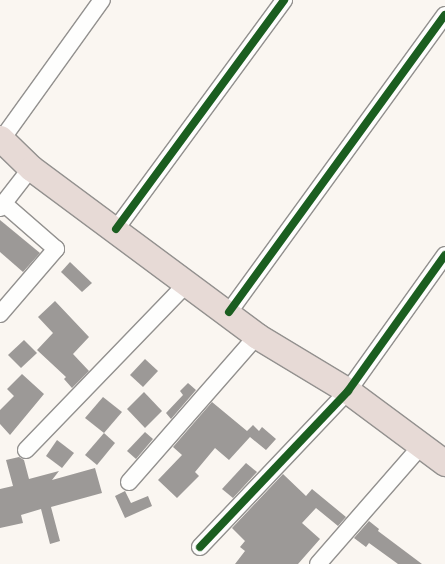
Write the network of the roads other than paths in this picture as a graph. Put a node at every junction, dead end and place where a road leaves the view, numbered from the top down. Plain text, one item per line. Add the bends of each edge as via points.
1 (102, 0) edge
2 (284, 0) edge
3 (445, 15) edge
4 (1, 138) edge
5 (32, 168) junction
6 (2, 205) edge
7 (116, 228) junction
8 (445, 255) edge
9 (187, 283) junction
10 (228, 312) junction
11 (0, 314) edge
12 (258, 336) junction
13 (348, 391) junction
14 (421, 446) junction
15 (26, 450) dead end
16 (445, 462) edge
17 (129, 482) dead end
18 (200, 547) dead end
19 (318, 564) edge

1 - 4 street
2 - 7 street
3 - 10 street
4 - 5 highway
5 - 6 street
5 - 7 highway
6 - 11 street via 56,249
7 - 9 highway
8 - 13 street
9 - 10 highway
9 - 15 street
10 - 12 highway
12 - 13 highway
12 - 17 street
13 - 14 highway
13 - 18 street
14 - 16 highway
14 - 19 street

